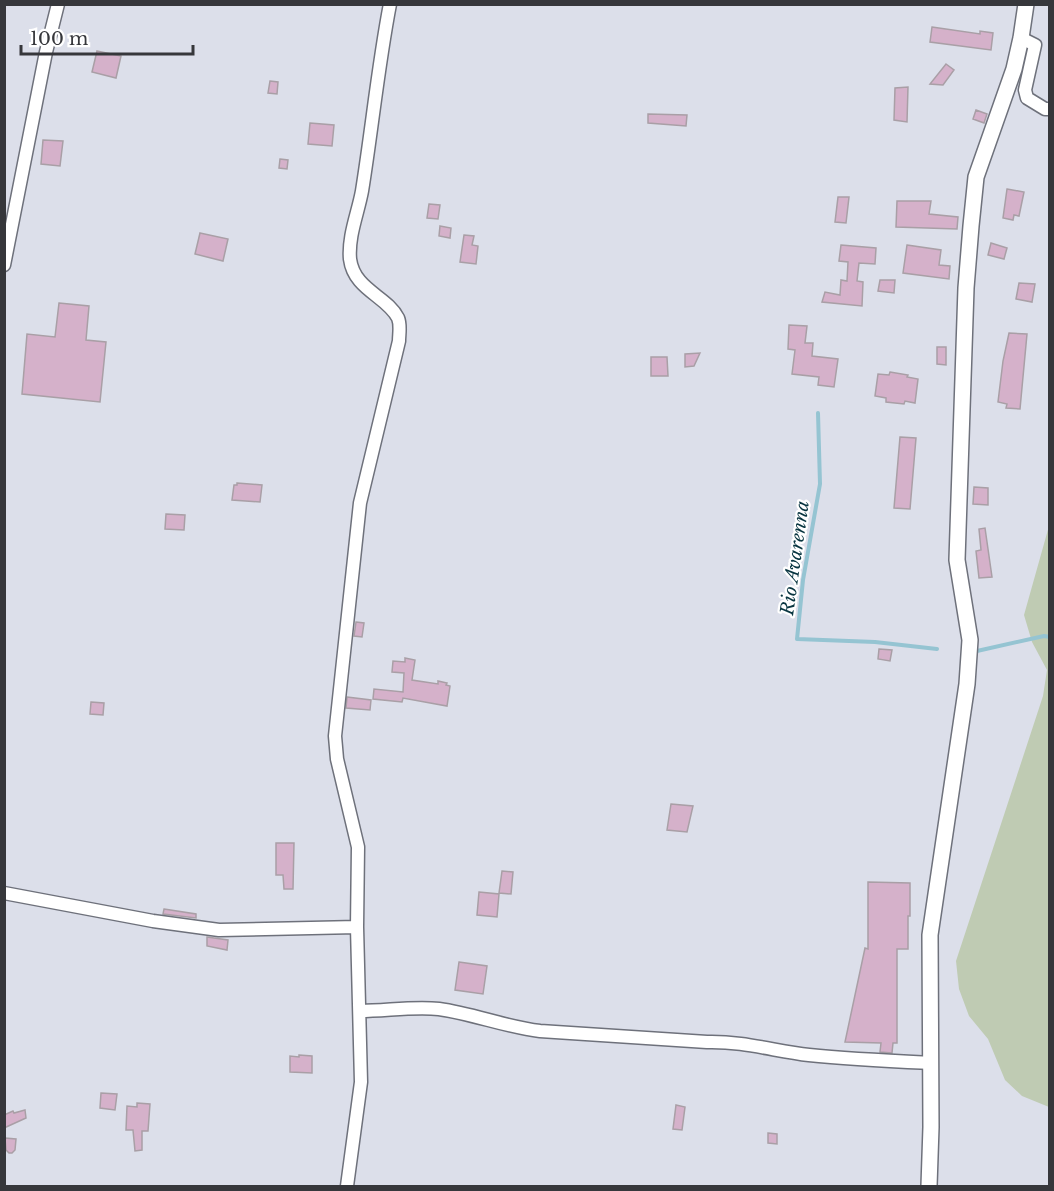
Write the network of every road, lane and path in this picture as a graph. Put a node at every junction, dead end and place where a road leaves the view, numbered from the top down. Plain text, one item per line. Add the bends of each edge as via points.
1 (58, 4) edge
2 (390, 4) edge
3 (1026, 4) edge
4 (1022, 38) junction
5 (1050, 109) edge
6 (4, 265) edge
7 (4, 893) edge
8 (357, 927) junction
9 (360, 1011) junction
10 (930, 1063) junction
11 (347, 1186) edge
12 (929, 1186) edge

1 - 6 street
2 - 8 street via 350,257 360,281 398,318 400,325 360,503 335,736 358,847
3 - 4 main road
4 - 5 street via 1035,45 1025,90 1027,98
4 - 10 main road via 976,177 971,226 957,560 970,640 930,935
7 - 8 street via 211,930
8 - 9 street
9 - 10 street via 438,1009 520,1029 732,1041 809,1055
9 - 11 street via 361,1082
10 - 12 main road

